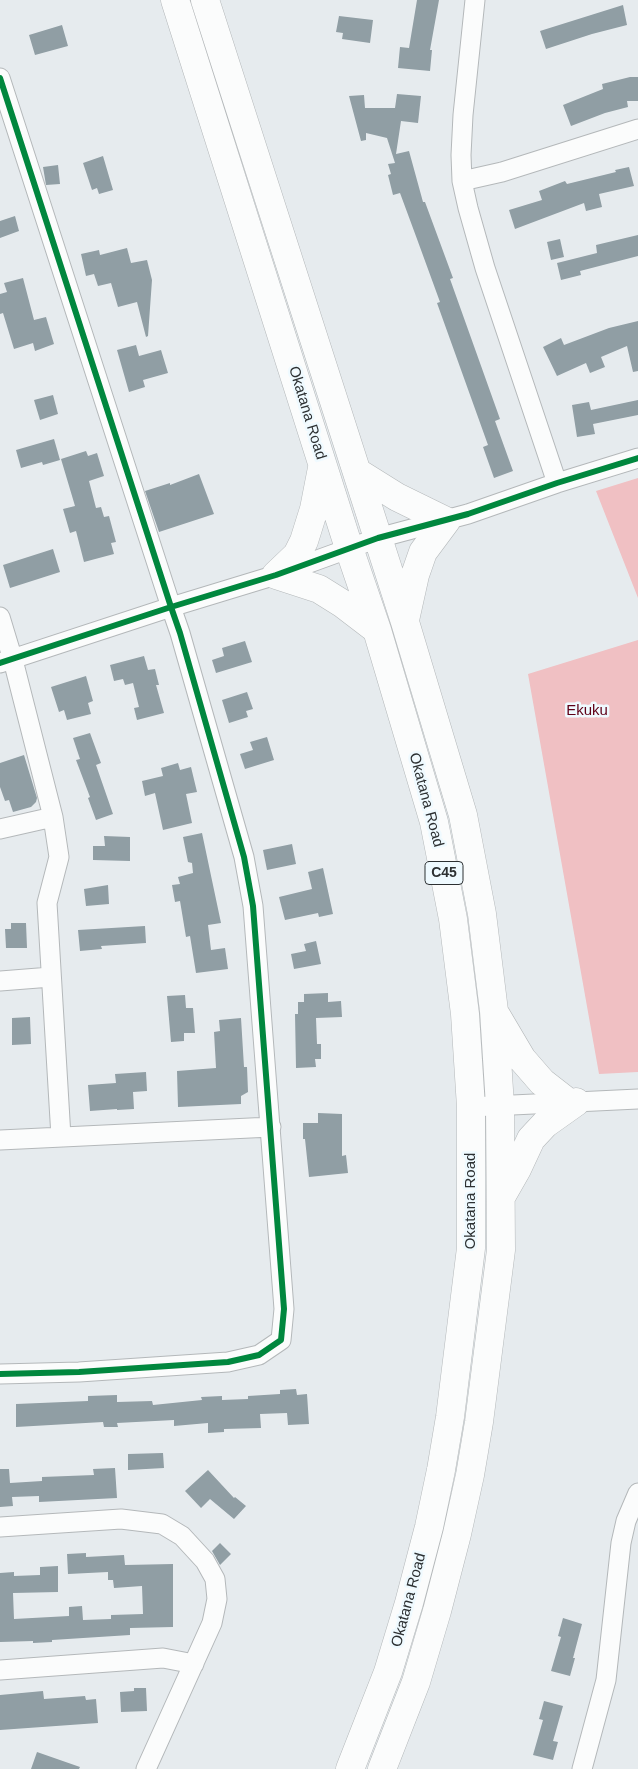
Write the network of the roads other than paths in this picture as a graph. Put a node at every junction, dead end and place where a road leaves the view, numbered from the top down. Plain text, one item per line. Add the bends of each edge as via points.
1 (174, 0) edge
2 (205, 0) edge
3 (476, 0) edge
4 (0, 78) edge
5 (638, 130) edge
6 (462, 181) junction
7 (638, 458) edge
8 (323, 464) junction
9 (357, 472) junction
10 (557, 483) junction
11 (446, 521) junction
12 (378, 538) junction
13 (349, 548) junction
14 (276, 575) junction
15 (171, 608) junction
16 (0, 616) edge
17 (405, 622) junction
18 (377, 630) junction
19 (6, 662) edge
20 (53, 817) junction
21 (0, 829) edge
22 (51, 977) junction
23 (0, 981) edge
24 (494, 1012) junction
25 (638, 1099) edge
26 (572, 1103) junction
27 (500, 1106) junction
28 (470, 1107) junction
29 (271, 1126) junction
30 (61, 1137) junction
31 (0, 1140) edge
32 (501, 1198) junction
33 (0, 1374) edge
34 (638, 1493) edge
35 (0, 1527) edge
36 (194, 1664) junction
37 (0, 1670) edge
38 (146, 1769) edge
39 (350, 1769) edge
40 (382, 1769) edge
41 (582, 1769) edge

1 - 8 main road, Okatana Road / C45
2 - 9 main road, Okatana Road / C45
3 - 6 street via 463,116
4 - 15 street
5 - 6 street
6 - 10 street via 485,268
7 - 10 street
8 - 13 main road, Okatana Road / C45
8 - 14 main road via 304,541 297,555
9 - 11 main road via 397,497
9 - 12 main road, Okatana Road / C45
10 - 11 street
11 - 12 street
11 - 17 main road via 424,552 415,575
12 - 13 street
12 - 17 main road, Okatana Road / C45
13 - 14 street
13 - 18 main road, Okatana Road / C45
14 - 15 street
14 - 18 main road via 319,589
15 - 19 street
15 - 29 street via 188,657 241,849 253,906
16 - 19 street
17 - 24 main road, Okatana Road / C45 via 463,815 482,914
18 - 28 main road, Okatana Road / C45 via 434,822 453,919 465,1014
19 - 20 street
20 - 21 street
20 - 22 street via 59,857 47,903
22 - 23 street
22 - 30 street
24 - 26 main road via 522,1059 542,1082
24 - 27 main road, Okatana Road / C45
25 - 26 street
26 - 27 street
26 - 32 main road via 531,1139
27 - 28 street
27 - 32 main road, Okatana Road / C45
28 - 39 main road, Okatana Road / C45 via 471,1248 441,1470 429,1527 388,1672
29 - 30 street
29 - 33 street via 284,1309 281,1340 260,1355 228,1362
30 - 31 street
32 - 40 main road, Okatana Road / C45 via 501,1250 496,1299 479,1422 458,1534 419,1672
34 - 41 street via 621,1543 606,1680
35 - 36 street via 121,1519 162,1524 182,1536 205,1561 215,1579 217,1600 212,1623
36 - 37 street via 163,1658
36 - 38 street

